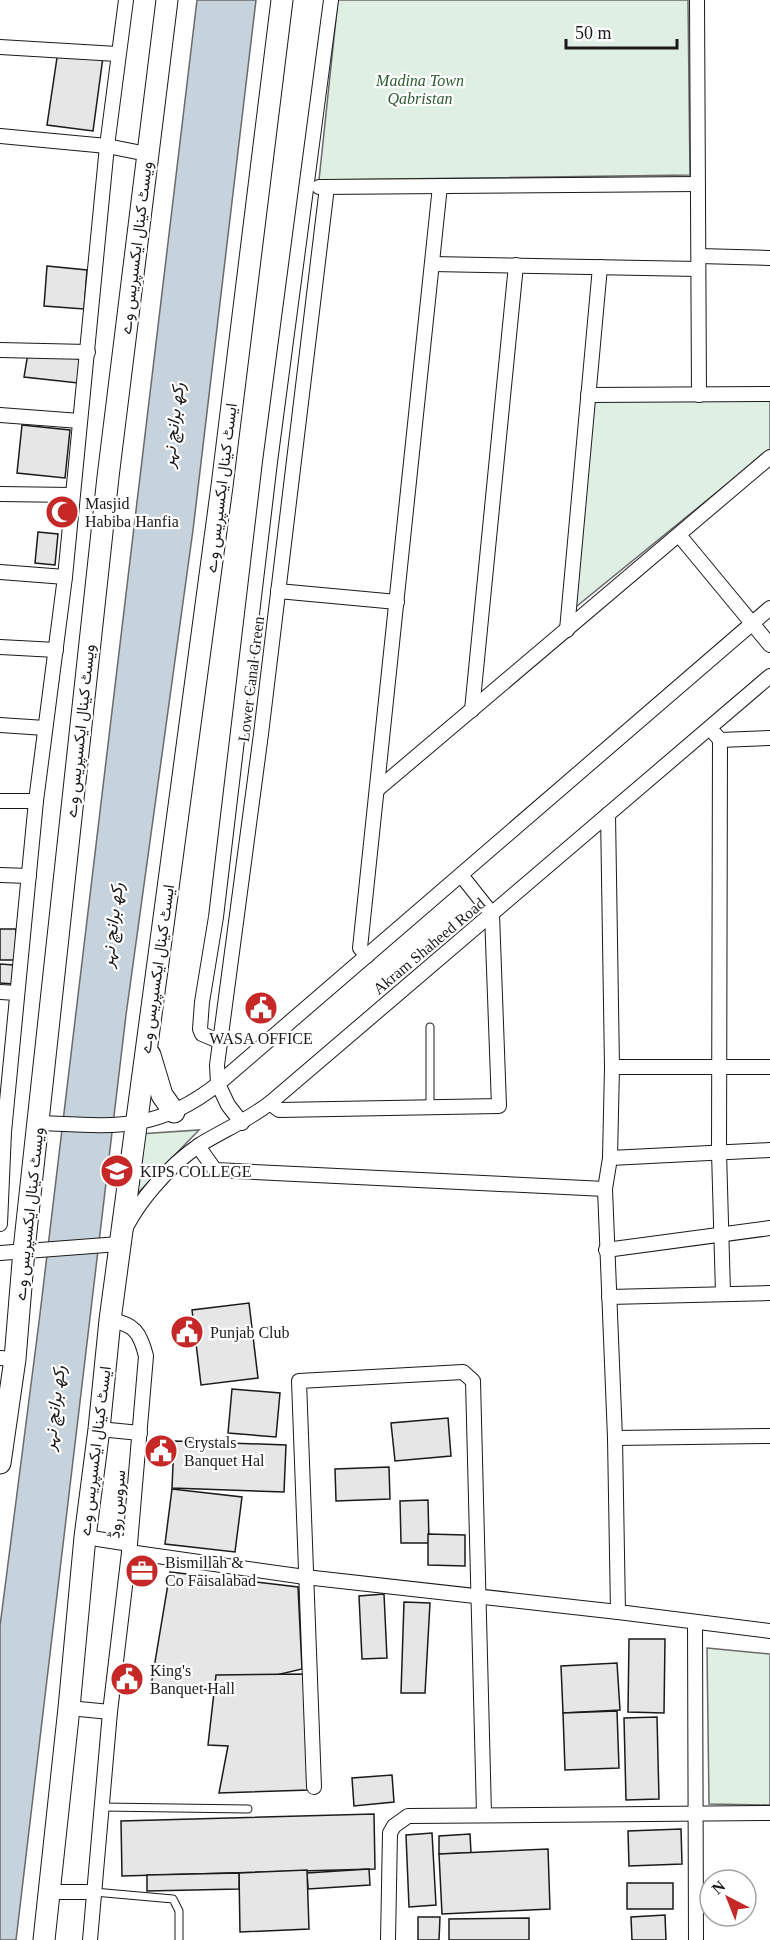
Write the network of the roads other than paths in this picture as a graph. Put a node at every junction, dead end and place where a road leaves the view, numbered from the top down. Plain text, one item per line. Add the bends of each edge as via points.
1 (126, 0) edge
2 (166, 0) edge
3 (282, 0) edge
4 (331, 0) edge
5 (697, 0) edge
6 (0, 47) edge
7 (117, 54) junction
8 (0, 136) edge
9 (107, 146) junction
10 (147, 154) junction
11 (698, 184) junction
12 (440, 186) junction
13 (308, 187) junction
14 (327, 187) junction
15 (770, 258) edge
16 (699, 262) junction
17 (432, 264) junction
18 (516, 265) junction
19 (600, 267) junction
20 (0, 350) edge
21 (88, 352) junction
22 (770, 394) edge
23 (588, 395) junction
24 (699, 395) junction
25 (0, 415) edge
26 (80, 421) junction
27 (770, 458) edge
28 (0, 494) edge
29 (72, 495) junction
30 (679, 535) junction
31 (0, 572) edge
32 (65, 577) junction
33 (278, 591) junction
34 (397, 602) junction
35 (770, 608) edge
36 (752, 623) junction
37 (567, 630) junction
38 (770, 645) edge
39 (0, 647) edge
40 (56, 650) junction
41 (770, 676) edge
42 (472, 710) junction
43 (0, 725) edge
44 (45, 728) junction
45 (710, 729) junction
46 (770, 738) edge
47 (720, 740) junction
48 (378, 789) junction
49 (0, 801) edge
50 (36, 801) junction
51 (608, 814) junction
52 (0, 875) edge
53 (461, 875) junction
54 (29, 876) junction
55 (492, 914) junction
56 (367, 956) junction
57 (0, 992) edge
58 (16, 993) junction
59 (153, 1004) junction
60 (430, 1027) dead end
61 (221, 1042) junction
62 (612, 1067) junction
63 (721, 1067) junction
64 (770, 1067) edge
65 (218, 1084) junction
66 (270, 1103) junction
67 (430, 1108) junction
68 (174, 1112) junction
69 (45, 1123) junction
70 (242, 1123) junction
71 (128, 1125) junction
72 (2, 1132) edge
73 (198, 1146) junction
74 (770, 1150) edge
75 (719, 1152) junction
76 (610, 1158) junction
77 (605, 1189) junction
78 (0, 1224) edge
79 (770, 1228) edge
80 (720, 1235) junction
81 (113, 1245) junction
82 (31, 1250) junction
83 (606, 1250) junction
84 (0, 1253) edge
85 (723, 1293) junction
86 (770, 1293) edge
87 (609, 1297) junction
88 (110, 1320) junction
89 (8, 1359) edge
90 (99, 1430) junction
91 (140, 1433) junction
92 (770, 1436) edge
93 (615, 1438) junction
94 (0, 1463) edge
95 (84, 1537) junction
96 (129, 1548) junction
97 (305, 1577) junction
98 (477, 1596) junction
99 (618, 1612) junction
100 (695, 1622) junction
101 (770, 1631) edge
102 (69, 1708) junction
103 (110, 1712) junction
104 (315, 1787) dead end
105 (102, 1807) junction
106 (248, 1809) dead end
107 (484, 1814) junction
108 (694, 1814) junction
109 (770, 1814) edge
110 (49, 1892) junction
111 (94, 1892) junction
112 (44, 1940) edge
113 (90, 1940) edge
114 (179, 1940) edge
115 (388, 1940) edge
116 (696, 1940) edge

1 - 7 street
2 - 10 main road, ویسٹ کینال ایکسپریس وے
3 - 59 main road, ایسٹ کینال ایکسپریس وے
4 - 13 street
5 - 11 street
6 - 7 street
7 - 9 street
8 - 9 street
9 - 10 street
9 - 21 street
10 - 69 main road, ویسٹ کینال ایکسپریس وے via 108,477
11 - 12 street
11 - 16 street
12 - 14 street
12 - 17 street
13 - 14 street
13 - 61 street via 202,1002 202,1034
14 - 33 street, Lower Canal Green
15 - 16 street
16 - 19 street
16 - 24 street
17 - 18 street
17 - 34 street
18 - 19 street
18 - 42 street
19 - 23 street
20 - 21 street
21 - 26 street
22 - 24 street
23 - 24 street
23 - 37 street
25 - 26 street
26 - 29 street
27 - 30 street
28 - 29 street
29 - 32 street
30 - 36 street
30 - 37 street
31 - 32 street
32 - 40 street
33 - 34 street
33 - 61 street, Lower Canal Green
34 - 48 street
35 - 36 street, Akram Shaheed Road
36 - 38 street
36 - 53 street, Akram Shaheed Road
37 - 42 street
39 - 40 street
40 - 44 street
41 - 45 street, Akram Shaheed Road
42 - 48 street
43 - 44 street
44 - 50 street
45 - 47 street
45 - 51 street, Akram Shaheed Road
46 - 47 street
47 - 63 street
48 - 56 street via 360,948
49 - 50 street
50 - 54 street
51 - 55 street, Akram Shaheed Road
51 - 62 street
52 - 54 street
53 - 55 street
53 - 56 street, Akram Shaheed Road
54 - 58 street
55 - 66 street, Akram Shaheed Road
55 - 67 street via 499,1106
56 - 65 street, Akram Shaheed Road
57 - 58 street
58 - 72 street
59 - 68 main road via 149,1044 153,1072
59 - 71 main road, ایسٹ کینال ایکسپریس وے
60 - 67 lane
61 - 65 street, Lower Canal Green
62 - 63 street
62 - 76 street
63 - 64 street
63 - 75 street
65 - 68 street
65 - 70 street
66 - 67 street via 279,1110
66 - 70 street, Akram Shaheed Road
68 - 71 street
69 - 71 street
69 - 82 main road, ویسٹ کینال ایکسپریس وے
70 - 73 street, Akram Shaheed Road
71 - 81 main road, ایسٹ کینال ایکسپریس وے
72 - 78 street
73 - 77 street via 215,1170
73 - 81 street, Akram Shaheed Road via 138,1207
74 - 75 street
75 - 76 street
75 - 80 street
76 - 77 street
77 - 83 street
79 - 80 street
80 - 83 street
80 - 85 street
81 - 82 street
81 - 88 main road, ایسٹ کینال ایکسپریس وے
82 - 84 street
82 - 89 main road, ویسٹ کینال ایکسپریس وے
83 - 87 street
85 - 86 street
85 - 87 street
87 - 93 street
88 - 90 main road, ایسٹ کینال ایکسپریس وے
88 - 91 street, سروس روڈ via 127,1322 143,1343 146,1356
89 - 94 main road, ویسٹ کینال ایکسپریس وے
90 - 91 street
90 - 95 main road, ایسٹ کینال ایکسپریس وے
91 - 96 street, سروس روڈ
92 - 93 street
93 - 99 street
95 - 96 street
95 - 102 main road, ایسٹ کینال ایکسپریس وے
96 - 97 street
96 - 103 street, سروس روڈ
97 - 98 street
97 - 98 street via 299,1381 463,1372 472,1382
97 - 104 street
98 - 99 street
98 - 107 street
99 - 100 street
100 - 101 street
100 - 108 street
102 - 103 street
102 - 110 main road, ایسٹ کینال ایکسپریس وے
103 - 105 street, سروس روڈ
105 - 106 lane
105 - 111 street, سروس روڈ
107 - 108 street
107 - 115 street via 408,1816 394,1826 390,1833
108 - 109 street
108 - 116 street
110 - 111 street
110 - 112 main road, ایسٹ کینال ایکسپریس وے
111 - 113 street, سروس روڈ
111 - 114 lane via 173,1899 179,1911

